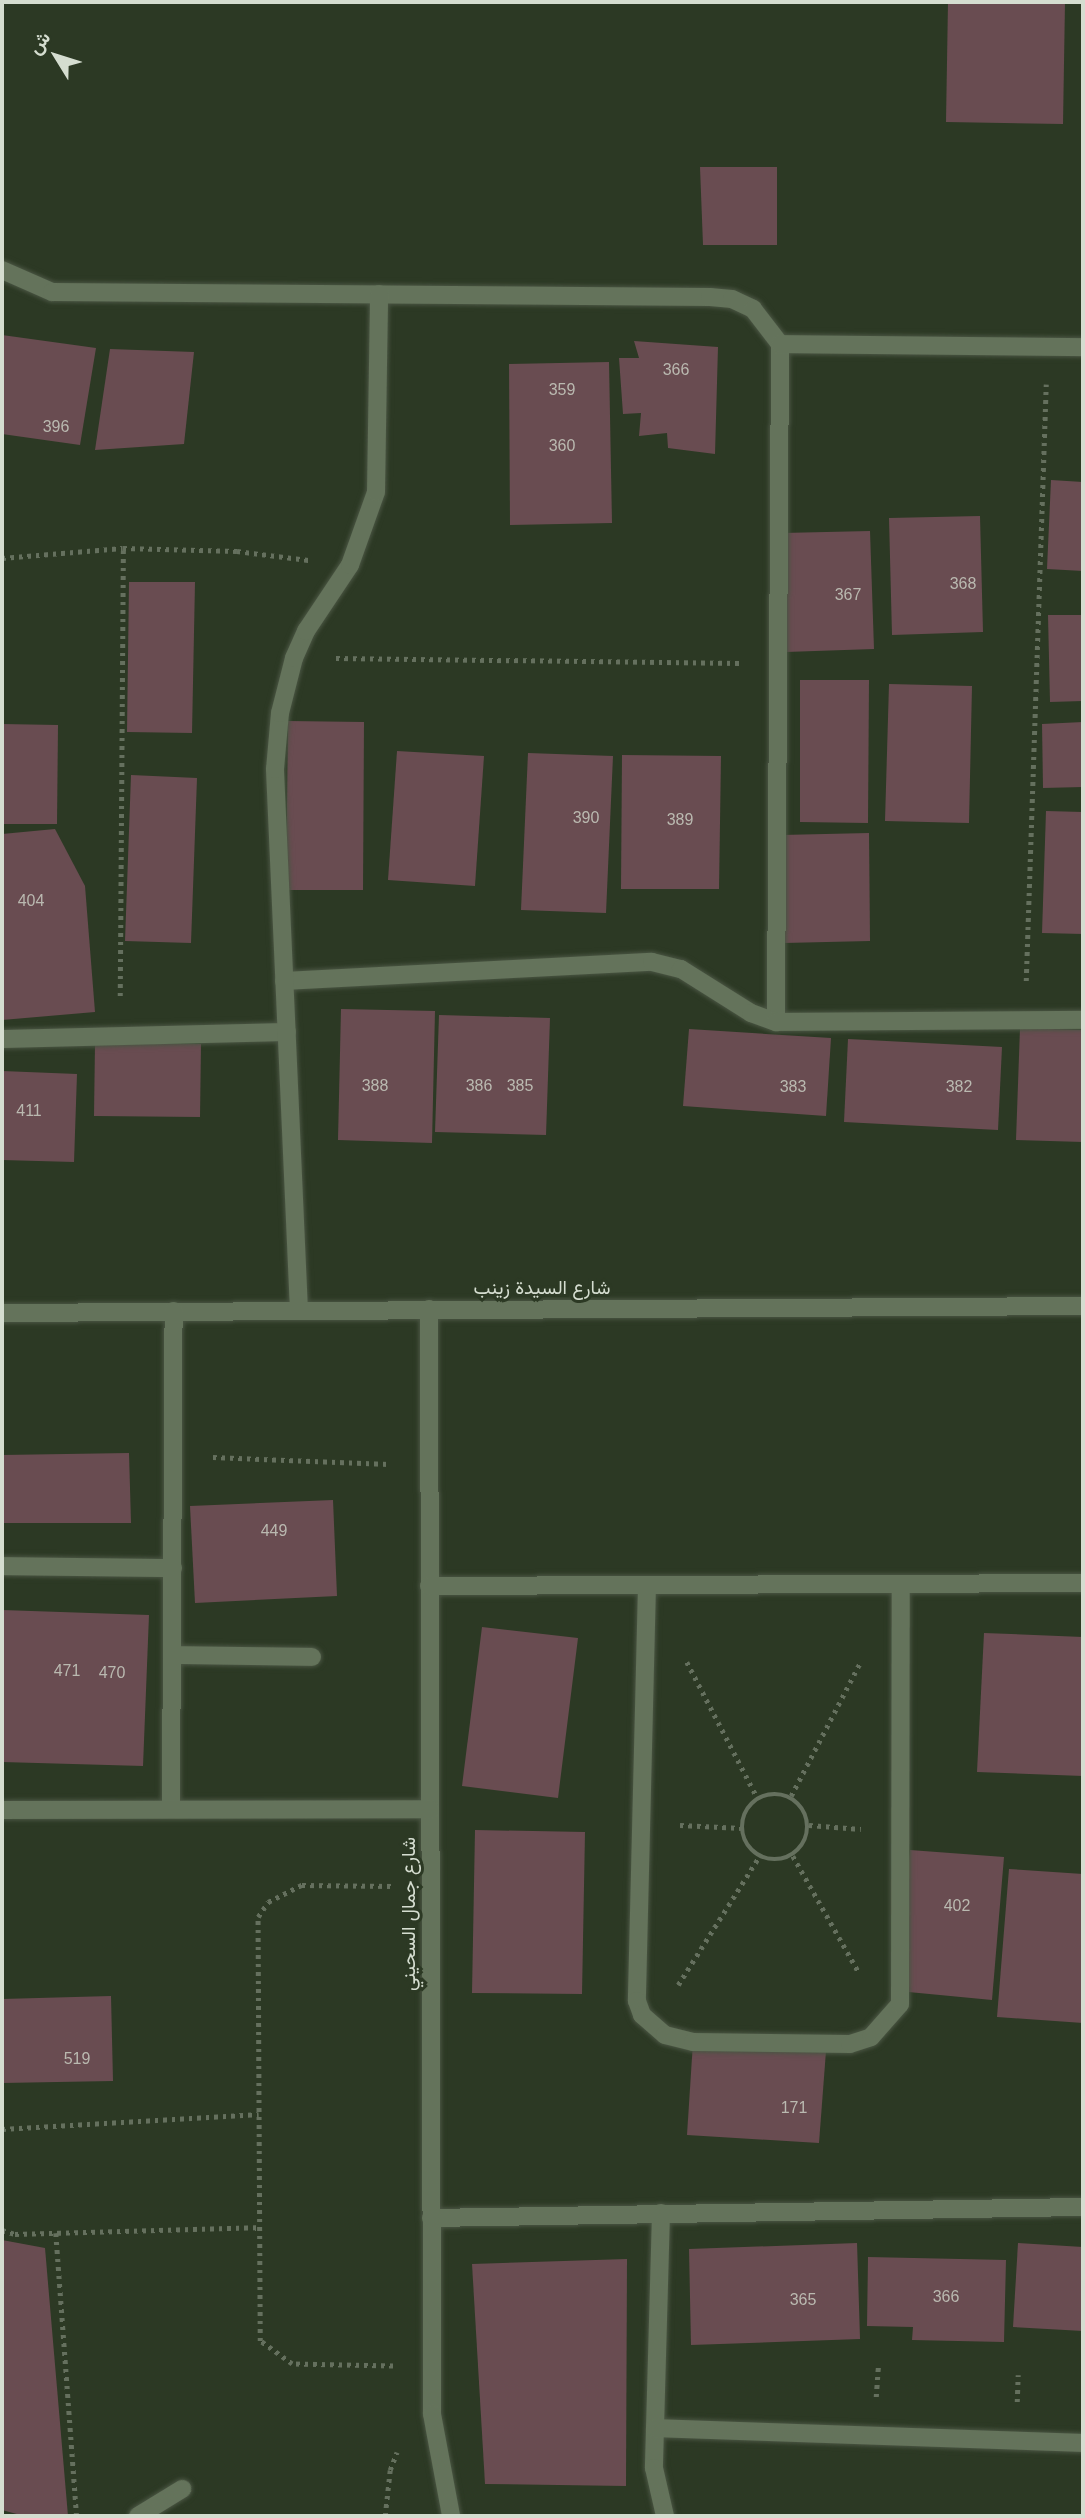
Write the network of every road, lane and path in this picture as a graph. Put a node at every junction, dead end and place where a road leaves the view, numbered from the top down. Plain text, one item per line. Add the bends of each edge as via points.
1 (2, 270) edge
2 (379, 294) junction
3 (780, 344) junction
4 (1047, 346) junction
5 (1083, 346) edge
6 (123, 548) junction
7 (2, 558) edge
8 (350, 565) junction
9 (295, 658) junction
10 (780, 663) junction
11 (284, 981) junction
12 (1024, 1020) junction
13 (1083, 1020) edge
14 (776, 1022) junction
15 (287, 1032) junction
16 (120, 1035) junction
17 (2, 1039) edge
18 (1083, 1306) edge
19 (429, 1310) junction
20 (174, 1311) junction
21 (299, 1311) junction
22 (2, 1312) edge
23 (173, 1455) junction
24 (429, 1466) junction
25 (2, 1566) edge
26 (173, 1568) junction
27 (1083, 1583) edge
28 (647, 1585) junction
29 (901, 1585) junction
30 (429, 1586) junction
31 (172, 1655) junction
32 (864, 1655) dead end
33 (684, 1656) dead end
34 (312, 1657) dead end
35 (791, 1796) junction
36 (757, 1797) junction
37 (430, 1809) junction
38 (171, 1810) junction
39 (2, 1811) edge
40 (641, 1822) junction
41 (809, 1825) junction
42 (742, 1828) junction
43 (900, 1831) junction
44 (793, 1856) junction
45 (759, 1857) junction
46 (430, 1886) junction
47 (888, 2022) junction
48 (652, 2027) junction
49 (259, 2114) junction
50 (2, 2129) edge
51 (1083, 2207) edge
52 (661, 2213) junction
53 (431, 2218) junction
54 (259, 2227) junction
55 (2, 2230) edge
56 (56, 2233) junction
57 (432, 2365) junction
58 (655, 2428) junction
59 (1083, 2444) edge
60 (182, 2488) dead end
61 (77, 2516) edge
62 (138, 2516) edge
63 (451, 2516) edge
64 (665, 2516) edge

1 - 2 street via 52,292
2 - 3 street via 732,299 753,309
2 - 8 street via 376,492
3 - 4 street
3 - 10 street
4 - 5 street
4 - 12 path
6 - 7 path
6 - 8 path via 237,551
6 - 16 path
8 - 9 street via 306,631
9 - 10 path
9 - 11 street via 280,713 275,769
10 - 14 street
11 - 14 street via 652,962 681,969 751,1013
11 - 15 street
12 - 13 street
12 - 14 street
15 - 16 street
15 - 21 street
16 - 17 street
18 - 19 street, شارع السيدة زينب
19 - 21 street, شارع السيدة زينب
19 - 24 street, شارع جمال السحيني
20 - 21 street, شارع السيدة زينب
20 - 22 street, شارع السيدة زينب
20 - 23 street
23 - 24 path
23 - 26 street
24 - 30 street, شارع جمال السحيني
25 - 26 street
26 - 31 street
27 - 29 street
28 - 29 street
28 - 30 street
28 - 40 street
29 - 43 street
30 - 37 street, شارع جمال السحيني
31 - 34 street
31 - 38 street
32 - 35 path
33 - 36 path
35 - 36 path
35 - 41 path via 804,1809
36 - 42 path via 745,1811
37 - 38 street
37 - 46 street, شارع جمال السحيني
38 - 39 street
40 - 42 path
40 - 48 street via 637,2001
41 - 43 path
41 - 44 path via 806,1843
42 - 45 path via 746,1844
43 - 47 street via 900,2004
44 - 45 path via 777,1861
44 - 47 path
45 - 48 path
46 - 49 path via 302,1885 268,1902 258,1917
46 - 53 street, شارع جمال السحيني
47 - 48 street via 850,2045 694,2042
49 - 50 path
49 - 54 path
51 - 52 street
52 - 53 street
52 - 58 street
53 - 57 street, شارع جمال السحيني
54 - 56 path
54 - 57 path via 260,2341 274,2356 310,2367
55 - 56 path
56 - 61 path
57 - 63 street, شارع جمال السحيني via 432,2414
58 - 59 street
58 - 64 street via 654,2468
60 - 62 street

